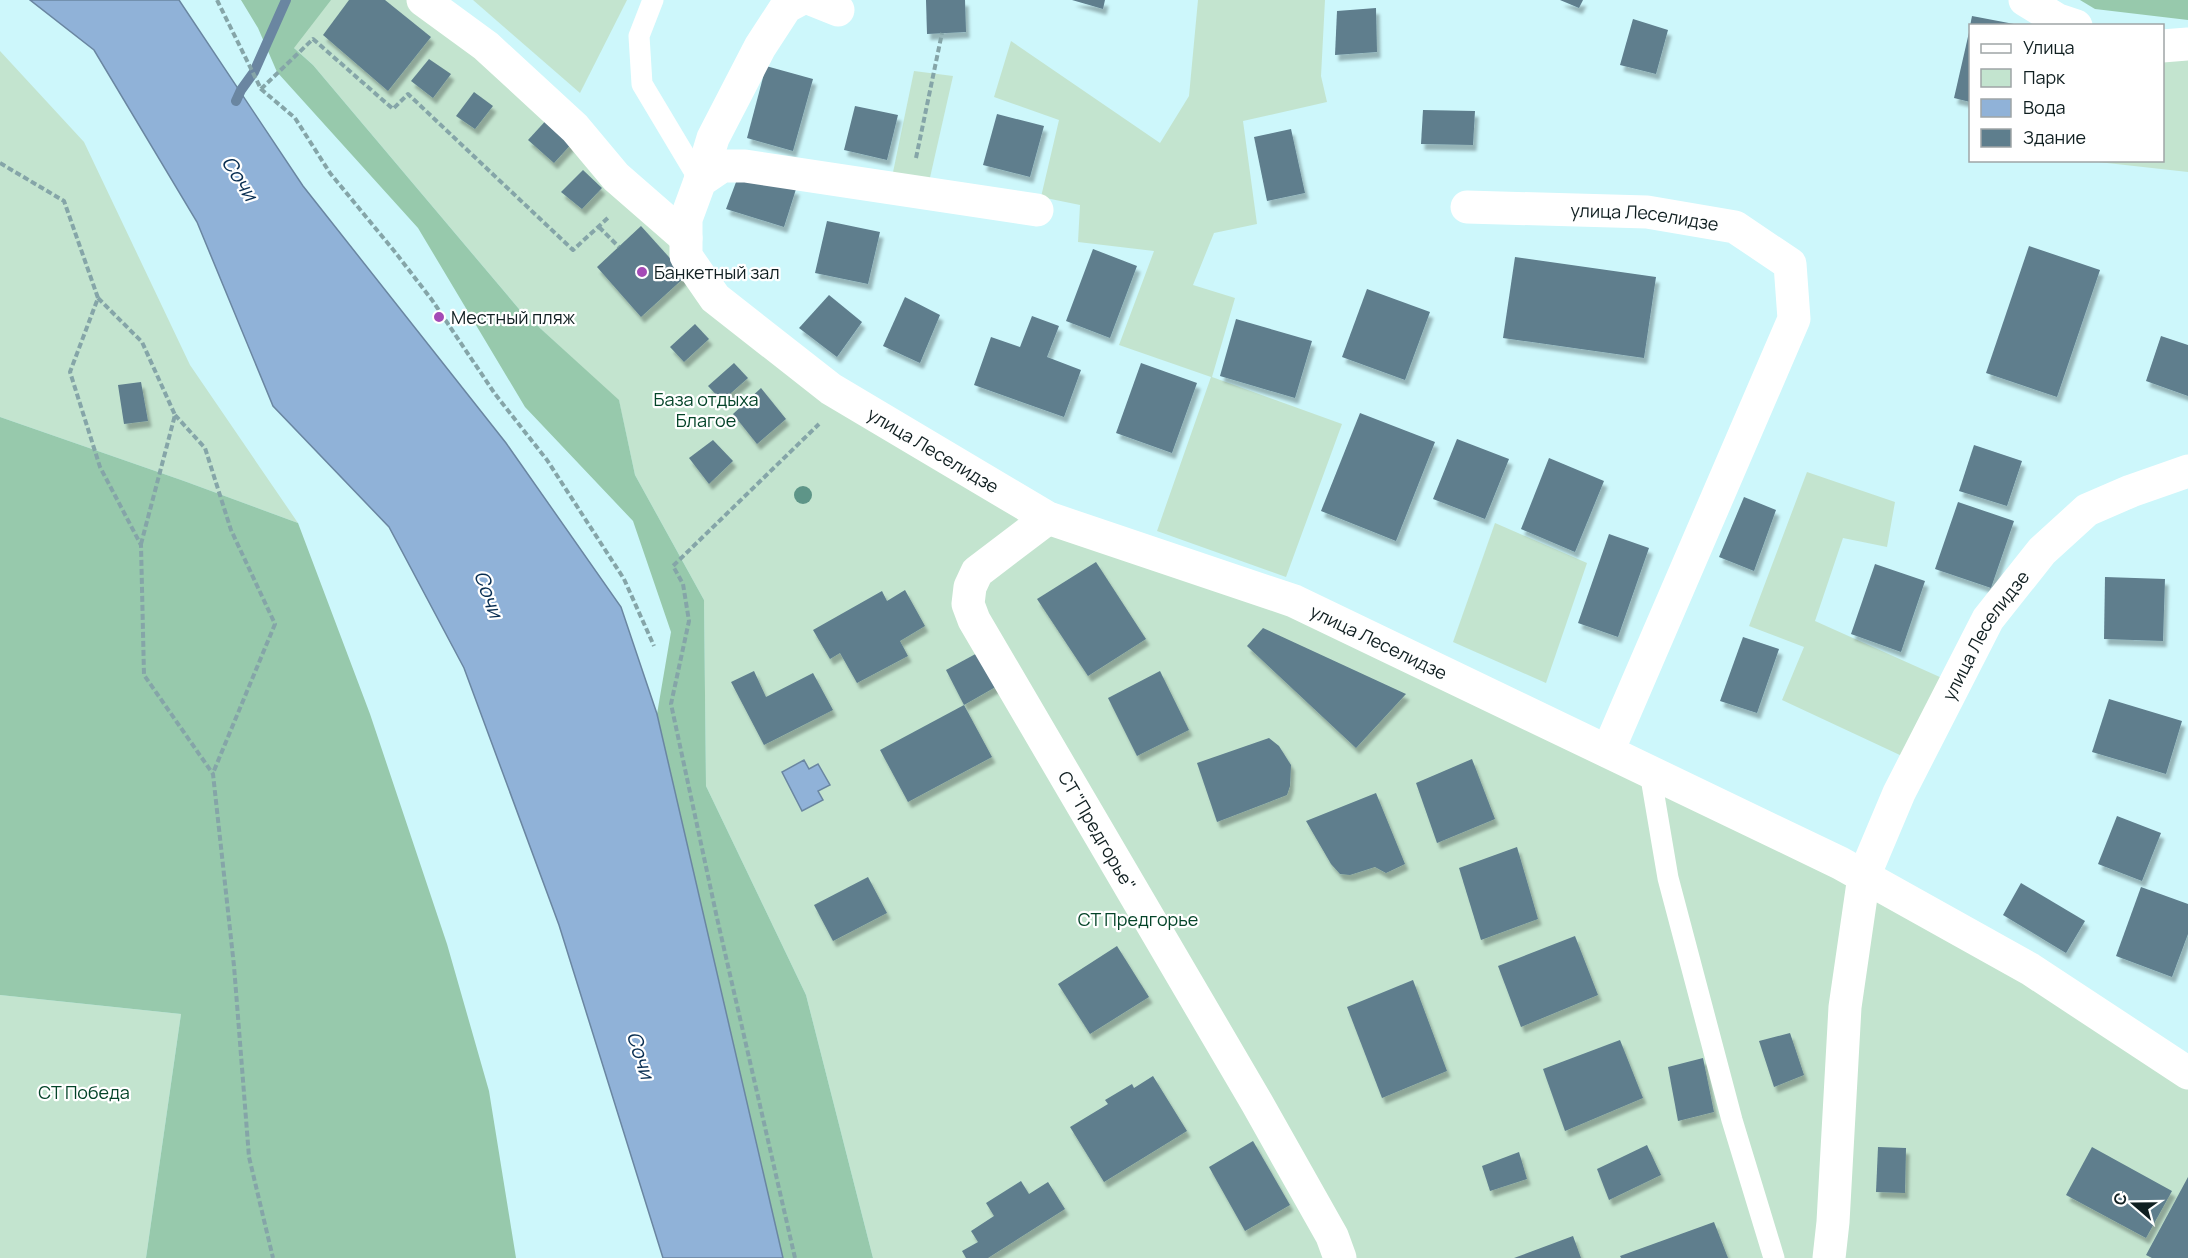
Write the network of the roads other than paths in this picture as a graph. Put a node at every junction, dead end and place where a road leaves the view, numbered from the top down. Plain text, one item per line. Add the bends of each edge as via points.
1 (423, 0) edge
2 (653, 0) edge
3 (800, 0) edge
4 (2025, 0) edge
5 (2070, 24) edge
6 (2188, 44) edge
7 (2164, 46) edge
8 (700, 181) junction
9 (1467, 207) dead end
10 (1037, 210) dead end
11 (686, 238) junction
12 (2188, 471) edge
13 (1048, 518) junction
14 (1608, 751) junction
15 (1650, 772) junction
16 (1864, 876) junction
17 (2188, 1073) edge
18 (1340, 1258) edge
19 (1774, 1258) edge
20 (1829, 1258) edge

1 - 11 street via 486,46 575,128 616,177
2 - 8 lane via 639,36 642,84
3 - 8 street, улица Леселидзе via 786,7 760,47 713,138
4 - 5 street
6 - 7 street
8 - 10 street via 722,166 745,166
8 - 11 street, улица Леселидзе via 686,219
9 - 14 street, улица Леселидзе via 1647,212 1735,227 1790,264 1794,319
11 - 13 street, улица Леселидзе via 686,256 715,298 845,398
12 - 16 street, улица Леселидзе via 2087,510 2042,551 1988,620 1899,793
13 - 14 street, улица Леселидзе via 1293,601
13 - 18 street, СТ "Предгорье" via 977,572 968,604 974,620 1257,1103 1332,1236
14 - 15 street, улица Леселидзе
15 - 16 street, улица Леселидзе
15 - 19 lane via 1668,878 1732,1120
16 - 17 street, улица Леселидзе via 2030,969
16 - 20 street, улица Леселидзе via 1845,1007

